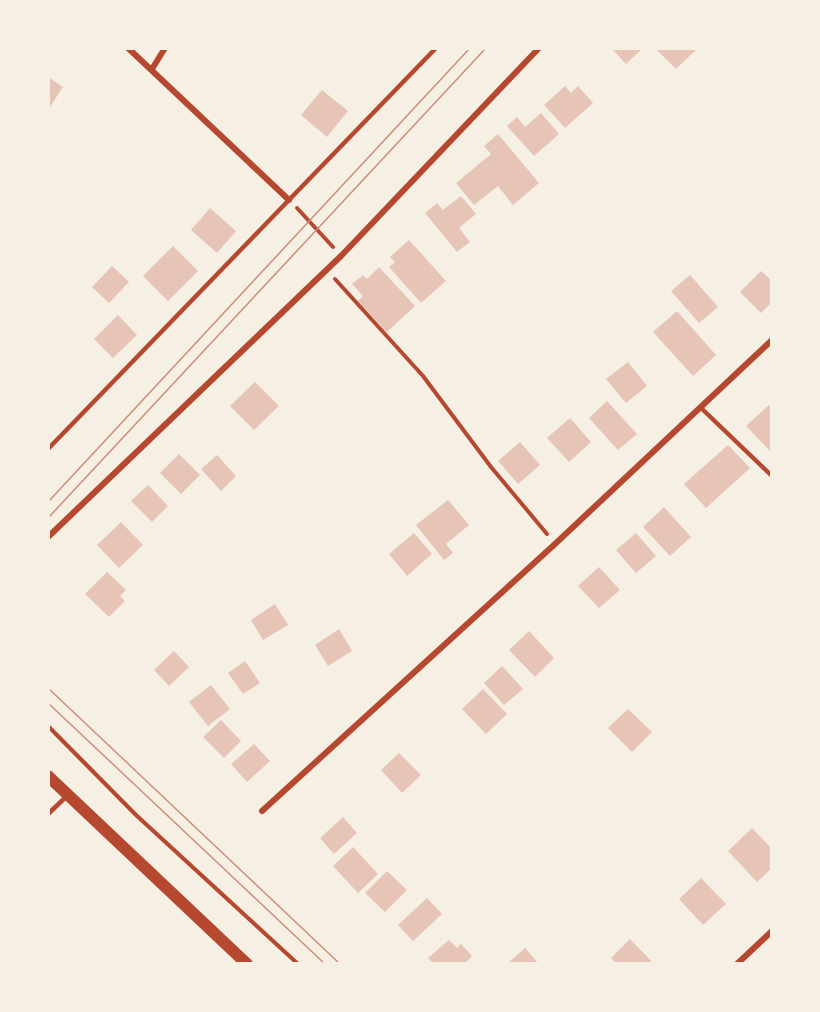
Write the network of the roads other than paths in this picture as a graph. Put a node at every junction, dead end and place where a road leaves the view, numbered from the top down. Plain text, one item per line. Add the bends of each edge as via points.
1 (128, 48) edge
2 (165, 48) edge
3 (436, 48) edge
4 (539, 48) edge
5 (152, 69) junction
6 (290, 200) junction
7 (772, 340) edge
8 (700, 407) junction
9 (48, 449) edge
10 (772, 476) edge
11 (48, 537) edge
12 (48, 776) edge
13 (68, 795) junction
14 (262, 811) dead end
15 (48, 814) edge
16 (772, 931) edge
17 (247, 964) edge
18 (736, 964) edge

1 - 5 street
2 - 5 street
3 - 6 lane
4 - 11 street via 342,256
5 - 6 street
6 - 9 lane
7 - 8 street
8 - 10 lane
8 - 14 street
12 - 13 main road
13 - 15 lane
13 - 17 main road
16 - 18 street

